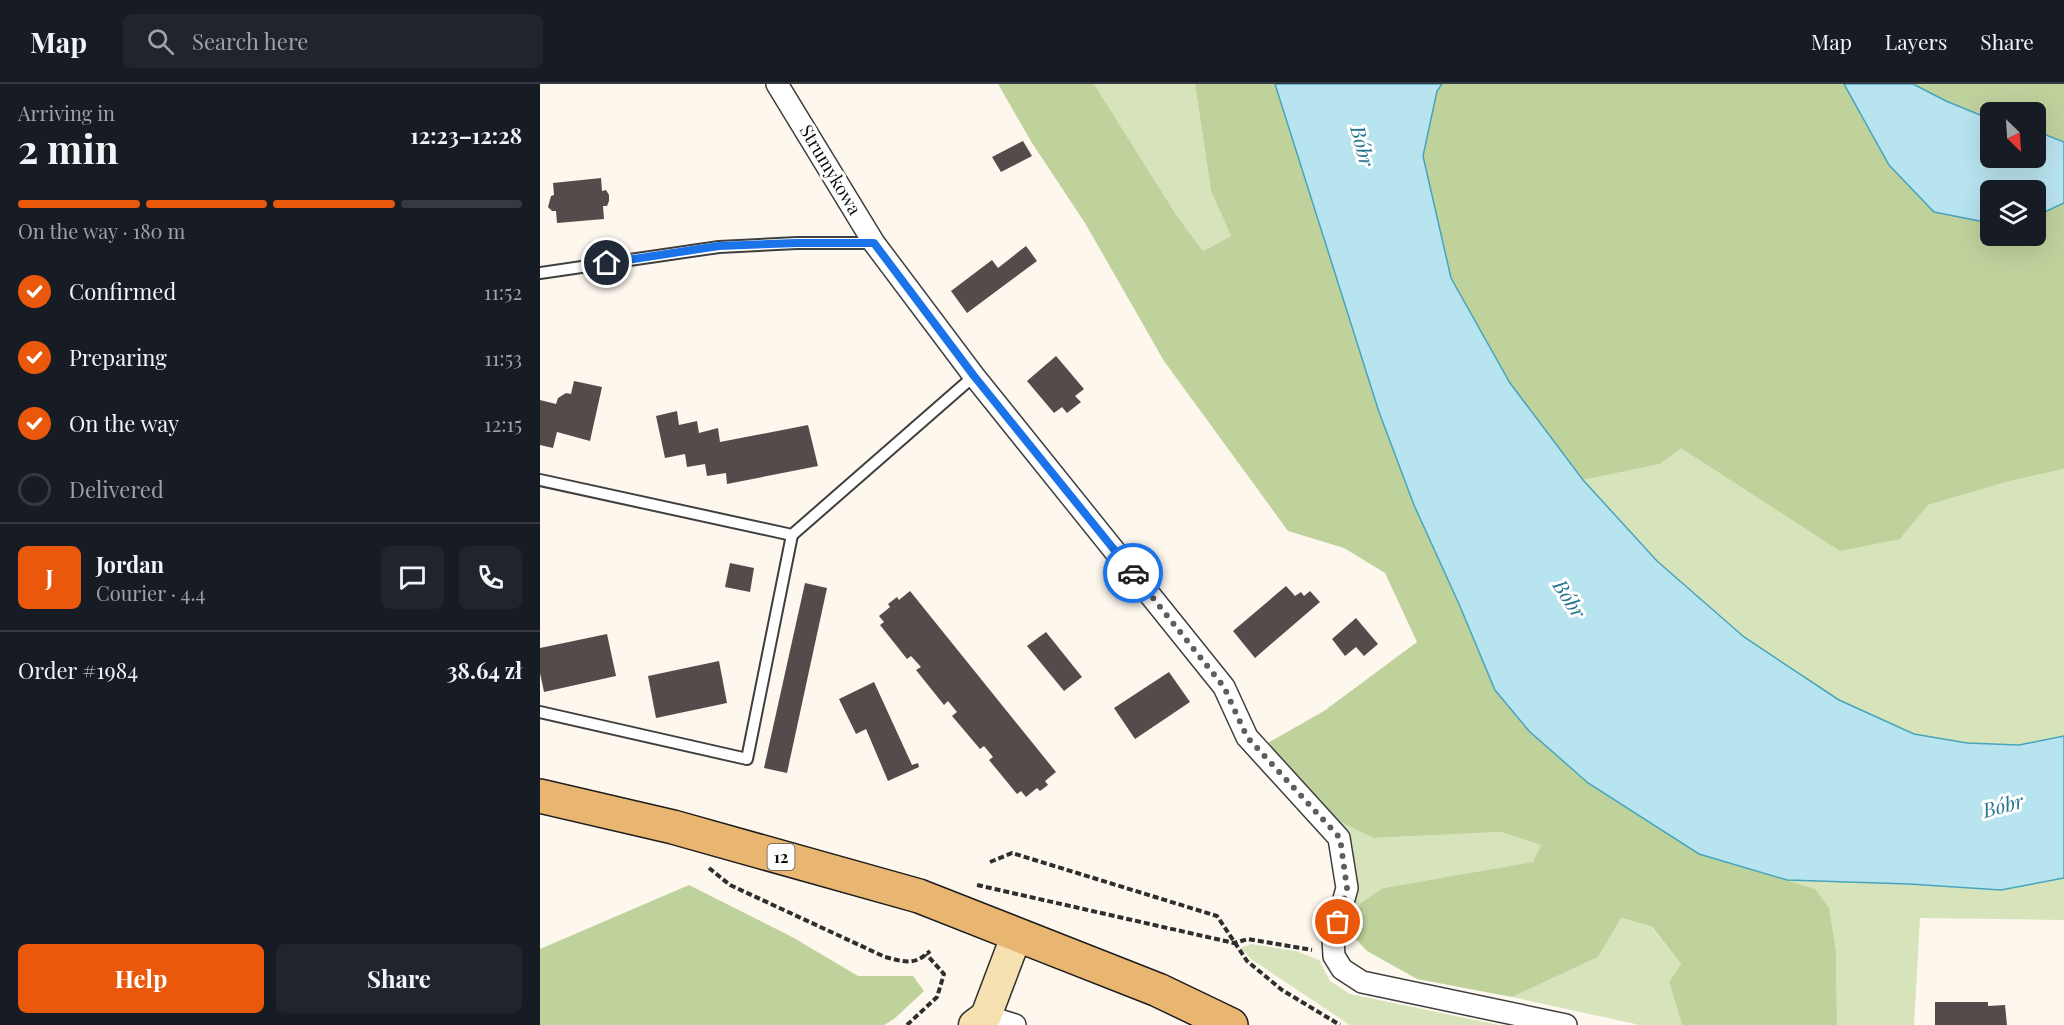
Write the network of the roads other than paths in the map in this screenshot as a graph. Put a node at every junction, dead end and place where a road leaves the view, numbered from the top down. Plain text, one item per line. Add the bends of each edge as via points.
1 (777, 84) edge
2 (874, 243) junction
3 (540, 273) edge
4 (974, 376) junction
5 (540, 480) edge
6 (792, 535) junction
7 (540, 712) edge
8 (540, 796) edge
9 (1017, 934) junction
10 (980, 1020) edge
11 (1558, 1024) edge
12 (1015, 1025) edge
13 (1231, 1025) edge

1 - 2 street, Strumykowa
2 - 3 lane via 719,246
2 - 4 street, Strumykowa
4 - 6 lane
4 - 11 street, Strumykowa via 1224,687 1247,737 1340,838 1347,888 1333,939 1334,956 1342,969 1362,981
5 - 6 lane
6 - 7 lane via 747,759
8 - 9 main road, 12 via 663,824 919,896
9 - 10 street
9 - 13 main road, 12 via 1158,990
10 - 12 street

